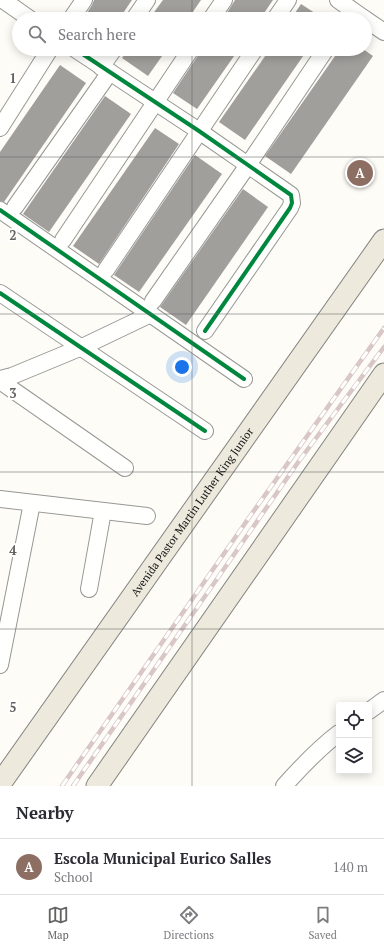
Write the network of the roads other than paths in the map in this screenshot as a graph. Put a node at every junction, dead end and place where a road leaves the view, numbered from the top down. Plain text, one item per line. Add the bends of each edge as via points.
1 (3, 0) edge
2 (84, 0) edge
3 (147, 0) edge
4 (224, 0) edge
5 (288, 0) edge
6 (338, 0) edge
7 (20, 12) edge
8 (75, 12) edge
9 (139, 12) edge
10 (216, 12) edge
11 (280, 12) edge
12 (355, 12) edge
13 (372, 24) edge
14 (384, 32) edge
15 (46, 56) edge
16 (86, 56) edge
17 (111, 56) edge
18 (186, 56) edge
19 (250, 56) edge
20 (321, 56) edge
21 (106, 69) junction
22 (156, 103) junction
23 (0, 128) edge
24 (199, 131) junction
25 (248, 165) junction
26 (4, 212) edge
27 (63, 240) dead end
28 (384, 240) edge
29 (106, 270) dead end
30 (0, 293) edge
31 (152, 308) junction
32 (204, 331) dead end
33 (82, 347) junction
34 (244, 379) dead end
35 (0, 380) edge
36 (382, 380) edge
37 (205, 431) dead end
38 (126, 468) dead end
39 (0, 499) edge
40 (32, 503) junction
41 (103, 511) junction
42 (147, 516) dead end
43 (89, 589) dead end
44 (0, 664) edge
45 (384, 700) edge
46 (372, 709) edge
47 (336, 735) edge
48 (0, 784) edge
49 (97, 786) edge
50 (284, 786) edge

1 - 7 street
2 - 8 street
3 - 9 street
4 - 10 street
5 - 11 street
6 - 12 street
13 - 14 street
15 - 23 street
16 - 21 street
17 - 21 street
18 - 22 street
19 - 24 street
20 - 25 street
21 - 22 street
21 - 26 street
22 - 24 street
22 - 27 street
24 - 25 street
24 - 29 street
25 - 31 street
25 - 32 street via 291,195 292,203
26 - 31 street
28 - 48 main road, Avenida Pastor Martin Luther King Junior
30 - 33 street
31 - 33 street
31 - 34 street
33 - 35 street
33 - 37 street
35 - 38 street
36 - 49 main road
39 - 40 street
40 - 41 street
40 - 44 street
41 - 42 street
41 - 43 street
45 - 46 street
47 - 50 street

